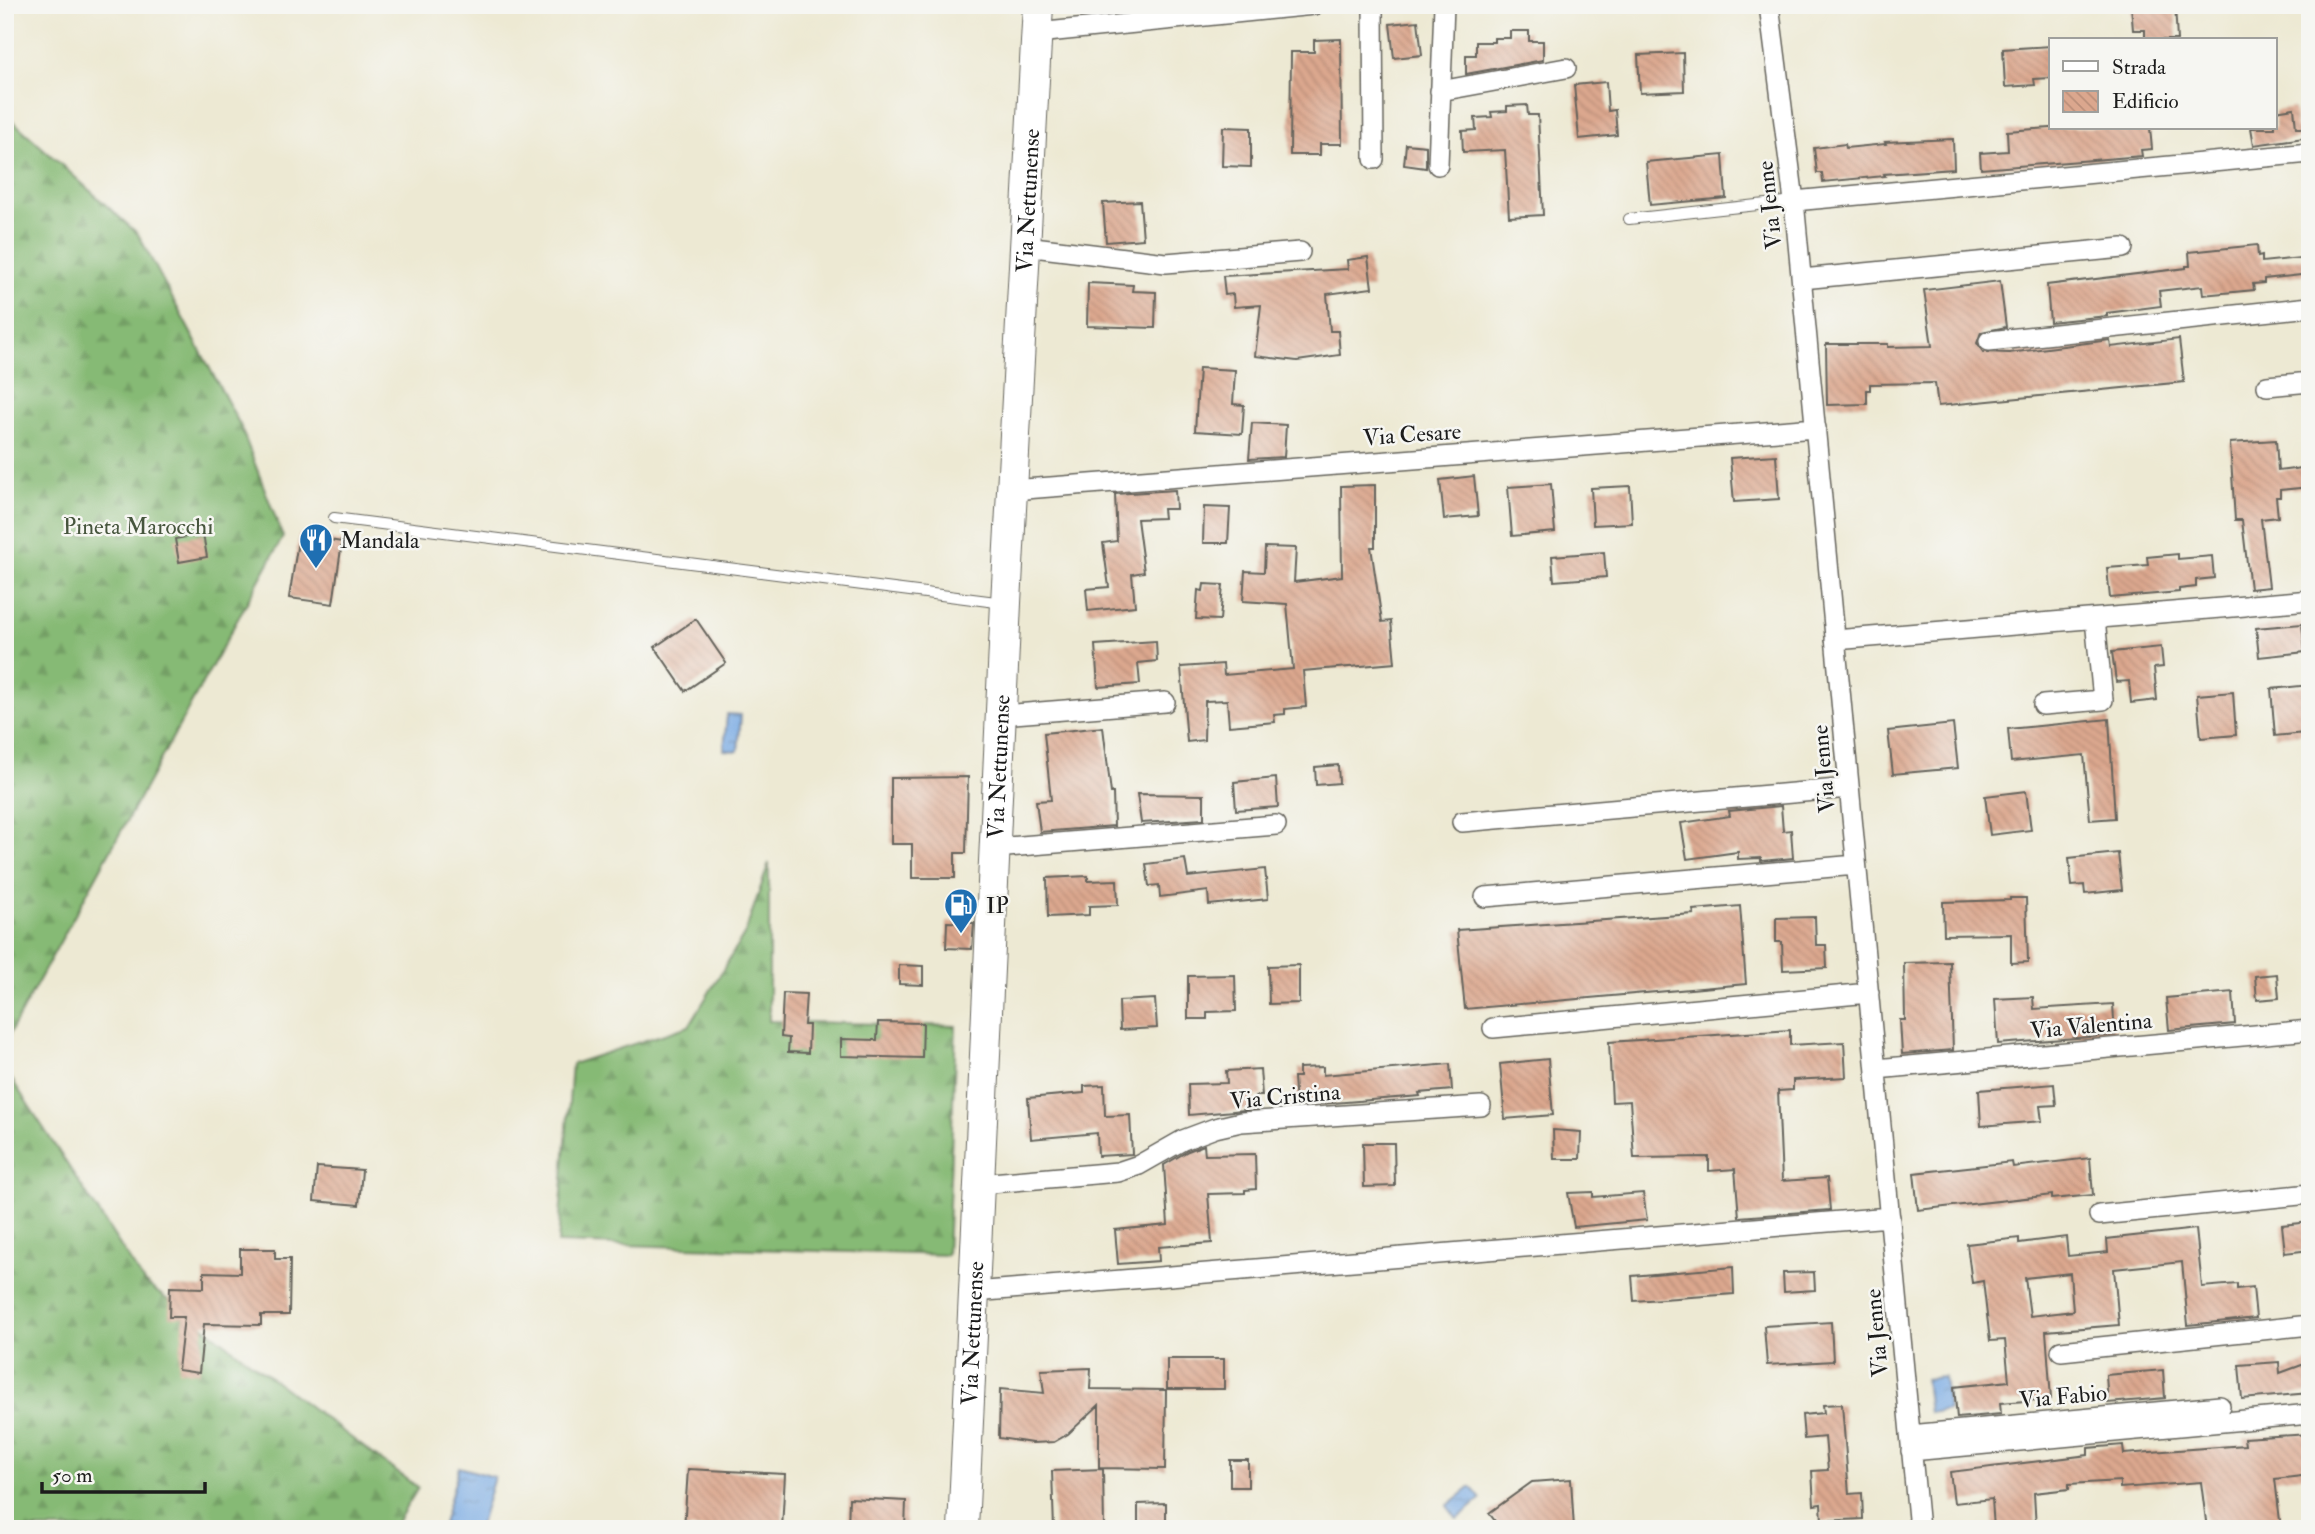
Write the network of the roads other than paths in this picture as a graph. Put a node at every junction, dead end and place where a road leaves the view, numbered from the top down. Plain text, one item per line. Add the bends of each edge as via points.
1 (1314, 5) edge
2 (1373, 5) edge
3 (1444, 5) edge
4 (1769, 5) edge
5 (1037, 19) edge
6 (1566, 68) dead end
7 (1440, 91) junction
8 (2310, 153) edge
9 (1374, 159) dead end
10 (1438, 165) dead end
11 (1794, 201) junction
12 (1629, 219) dead end
13 (1025, 246) junction
14 (2123, 248) dead end
15 (1300, 252) dead end
16 (1802, 279) junction
17 (2310, 307) edge
18 (1989, 341) dead end
19 (2310, 382) edge
20 (2267, 386) dead end
21 (1816, 428) junction
22 (1012, 490) junction
23 (334, 518) dead end
24 (2310, 600) edge
25 (1006, 603) junction
26 (2095, 619) junction
27 (1835, 640) junction
28 (1164, 702) dead end
29 (2043, 705) dead end
30 (1001, 715) junction
31 (1849, 788) junction
32 (1462, 822) dead end
33 (1276, 825) dead end
34 (995, 848) junction
35 (1856, 865) junction
36 (1485, 897) dead end
37 (1869, 993) junction
38 (1493, 1028) dead end
39 (2310, 1030) edge
40 (1876, 1069) junction
41 (1481, 1106) dead end
42 (979, 1184) junction
43 (2310, 1194) edge
44 (2099, 1215) dead end
45 (1890, 1216) junction
46 (974, 1292) junction
47 (2310, 1325) edge
48 (2061, 1351) dead end
49 (2220, 1406) dead end
50 (2310, 1414) edge
51 (1911, 1443) junction
52 (963, 1529) edge
53 (1919, 1529) edge

1 - 5 street
2 - 9 street
3 - 7 street
4 - 11 street, Via Jenne
5 - 13 main road, Via Nettunense
6 - 7 street
7 - 10 street
8 - 11 street
11 - 12 lane
11 - 16 street, Via Jenne
13 - 15 street via 1166,262
13 - 22 main road, Via Nettunense
14 - 16 street
16 - 21 street, Via Jenne
17 - 18 street
19 - 20 street
21 - 22 street, Via Cesare
21 - 27 street, Via Jenne
22 - 25 main road, Via Nettunense
23 - 25 lane
24 - 26 street
25 - 30 main road, Via Nettunense
26 - 27 street
26 - 29 street via 2103,700
27 - 31 street, Via Jenne
28 - 30 street
30 - 34 main road, Via Nettunense
31 - 32 street
31 - 35 street, Via Jenne
33 - 34 street
34 - 42 main road, Via Nettunense
35 - 36 street
35 - 37 street, Via Jenne
37 - 38 street
37 - 40 street, Via Jenne
39 - 40 street, Via Valentina
40 - 45 street, Via Jenne
41 - 42 street, Via Cristina via 1249,1121 1202,1132 1139,1166 1118,1172
42 - 46 main road, Via Nettunense
43 - 44 street
45 - 46 street
45 - 51 street, Via Jenne
46 - 52 main road, Via Nettunense
47 - 48 street
49 - 51 street, Via Fabio
50 - 51 street
51 - 53 street, Via Jenne

